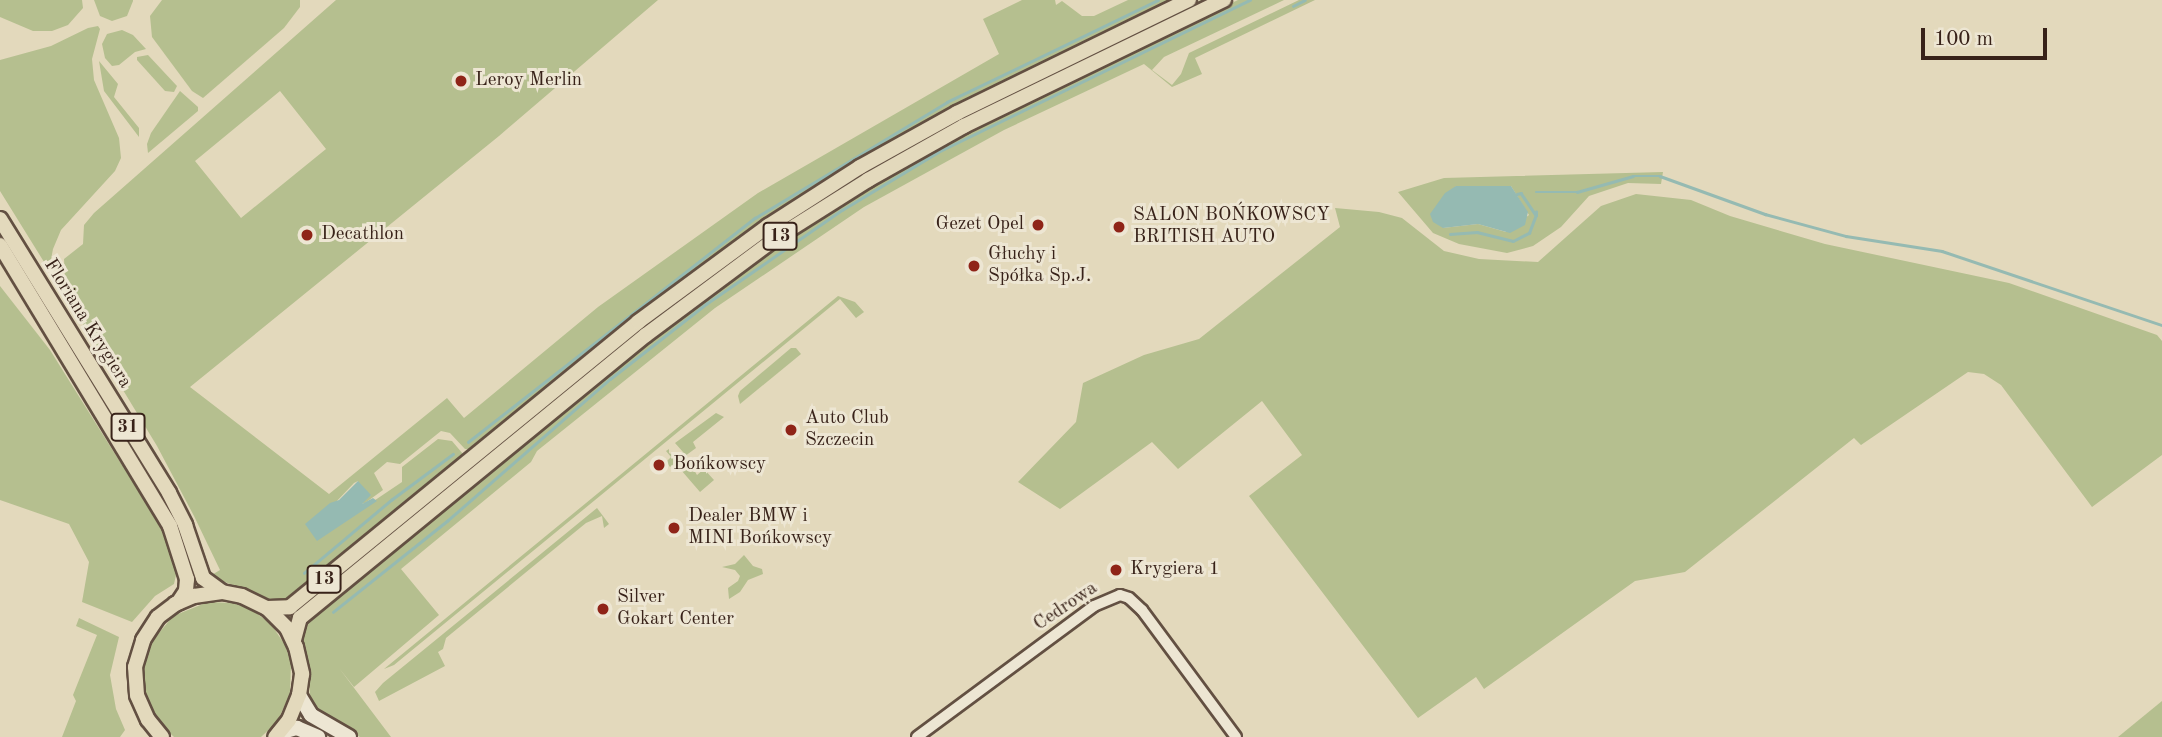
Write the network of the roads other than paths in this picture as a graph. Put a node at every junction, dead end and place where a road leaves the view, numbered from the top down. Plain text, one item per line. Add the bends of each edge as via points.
1 (1189, 0) edge
2 (1224, 0) edge
3 (0, 219) edge
4 (0, 245) edge
5 (222, 592) junction
6 (178, 603) junction
7 (267, 608) junction
8 (294, 640) junction
9 (299, 695) junction
10 (148, 720) junction
11 (277, 735) edge
12 (146, 737) edge
13 (162, 737) edge
14 (318, 737) edge
15 (349, 737) edge
16 (917, 737) edge
17 (1236, 737) edge

1 - 7 main road, 13 via 957,113 768,226 638,322 290,607
2 - 8 main road, 13 via 964,126 776,239 646,335 311,610 299,620
3 - 5 main road, Floriana Krygiera / 31 via 169,493 203,578
4 - 6 main road, Floriana Krygiera / 31 via 166,519 187,579
5 - 6 main road
5 - 7 main road
6 - 10 main road via 154,622 138,653 136,688
7 - 8 main road
8 - 9 main road via 301,667
9 - 11 main road
9 - 15 street via 311,715
10 - 12 main road
10 - 13 main road
11 - 14 street via 297,728
16 - 17 street, Cedrowa via 1094,606 1118,596 1129,598 1142,610

